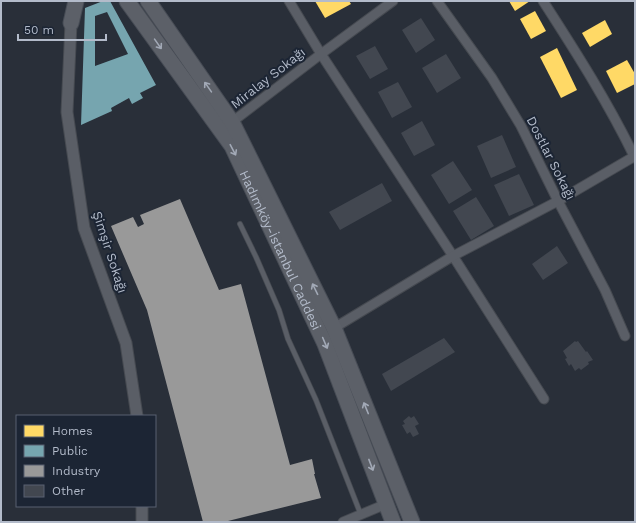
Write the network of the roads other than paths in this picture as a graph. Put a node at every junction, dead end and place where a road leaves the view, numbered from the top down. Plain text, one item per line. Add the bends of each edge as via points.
1 (69, 1) edge
2 (76, 1) edge
3 (127, 1) edge
4 (148, 1) edge
5 (289, 1) edge
6 (394, 1) edge
7 (437, 1) edge
8 (543, 1) edge
9 (71, 23) junction
10 (321, 54) junction
11 (232, 122) junction
12 (635, 157) edge
13 (558, 202) junction
14 (240, 224) dead end
15 (453, 256) junction
16 (334, 328) junction
17 (625, 336) dead end
18 (544, 399) dead end
19 (137, 415) edge
20 (386, 504) junction
21 (142, 507) edge
22 (361, 515) junction
23 (142, 522) edge
24 (343, 522) edge
25 (393, 522) edge
26 (412, 522) edge

1 - 9 main road
2 - 9 main road
3 -> 20 main road, Hadımköy-İstanbul Caddesi via 232,146 325,344
11 -> 4 main road, Hadımköy-İstanbul Caddesi
5 - 10 street
6 - 10 street, Miralay Sokağı
7 - 13 street, Dostlar Sokağı via 492,78 521,126
8 - 12 street via 571,44
9 - 19 street, Şimşir Sokağı via 67,112 84,228 126,344
10 - 11 street, Miralay Sokağı
10 - 15 street
16 -> 11 main road, Hadımköy-İstanbul Caddesi
12 - 13 street
13 - 15 street
13 - 17 street, Dostlar Sokağı via 605,290
14 - 22 lane via 279,310 288,339 316,400
15 - 16 street
15 - 18 street
26 -> 16 main road, Hadımköy-İstanbul Caddesi
20 - 22 street
20 - 25 main road, Hadımköy-İstanbul Caddesi
21 - 23 street
22 - 24 street

